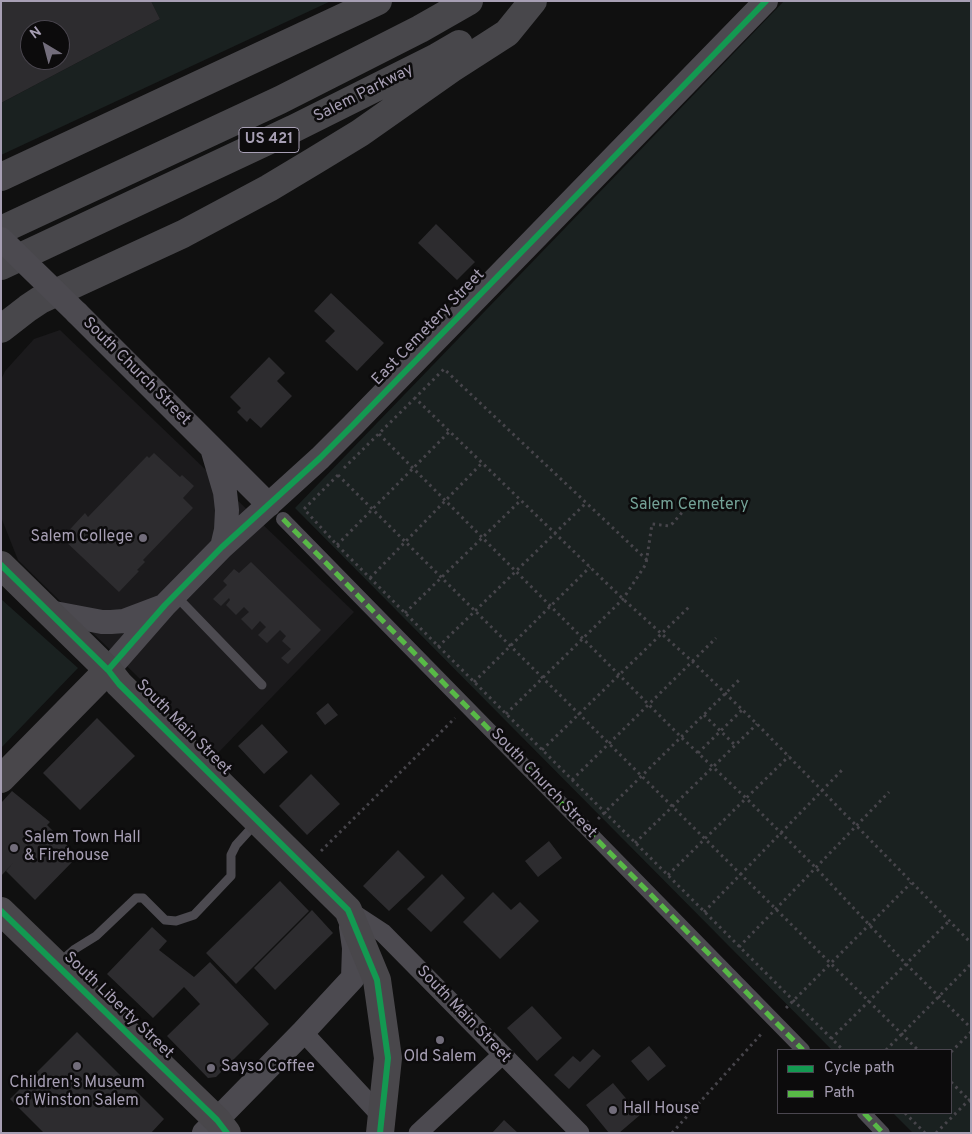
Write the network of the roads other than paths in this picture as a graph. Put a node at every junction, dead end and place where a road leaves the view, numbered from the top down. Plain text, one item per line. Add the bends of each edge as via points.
1 (378, 1) edge
2 (469, 1) edge
3 (532, 1) edge
4 (766, 1) edge
5 (1, 177) edge
6 (1, 230) edge
7 (1, 239) edge
8 (1, 266) edge
9 (1, 329) edge
10 (212, 446) junction
11 (276, 512) junction
12 (222, 547) junction
13 (1, 565) edge
14 (170, 600) junction
15 (49, 612) junction
16 (108, 670) junction
17 (262, 684) dead end
18 (1, 778) edge
19 (258, 821) junction
20 (1, 910) edge
21 (348, 910) junction
22 (66, 957) junction
23 (303, 1032) junction
24 (802, 1049) edge
25 (502, 1055) junction
26 (865, 1114) edge
27 (381, 1125) edge
28 (216, 1129) edge
29 (418, 1133) edge
30 (580, 1133) edge
31 (883, 1133) edge

1 - 5 highway
2 - 6 highway, Salem Parkway / US 421 via 288,96
3 - 8 highway, Salem Parkway / US 421 via 435,58 355,99
3 - 9 highway via 507,33 360,133 260,193 183,234 40,300
4 - 11 street, East Cemetery Street via 353,425
7 - 10 street, South Church Street, bridge
10 - 11 street, South Church Street
10 - 12 street via 227,510
11 - 12 street, East Cemetery Street
11 - 24 street, South Church Street
12 - 14 street, East Cemetery Street
13 - 15 main road, South Main Street
14 - 15 street via 124,621 102,622
14 - 16 street, East Cemetery Street
14 - 17 lane
15 - 16 main road, South Main Street
16 - 18 main road
16 - 19 main road, South Main Street
19 - 21 main road, South Main Street
19 - 22 lane via 231,855 231,876 194,916 166,920 143,898 136,898 96,936
20 - 22 main road, South Liberty Street
21 - 23 street via 354,948 353,978
21 - 25 street, South Main Street via 383,933
21 - 27 main road via 377,980 388,1058
22 - 28 main road, South Liberty Street
23 - 27 street
23 - 28 street
25 - 29 street
25 - 30 street, South Main Street
26 - 31 street

